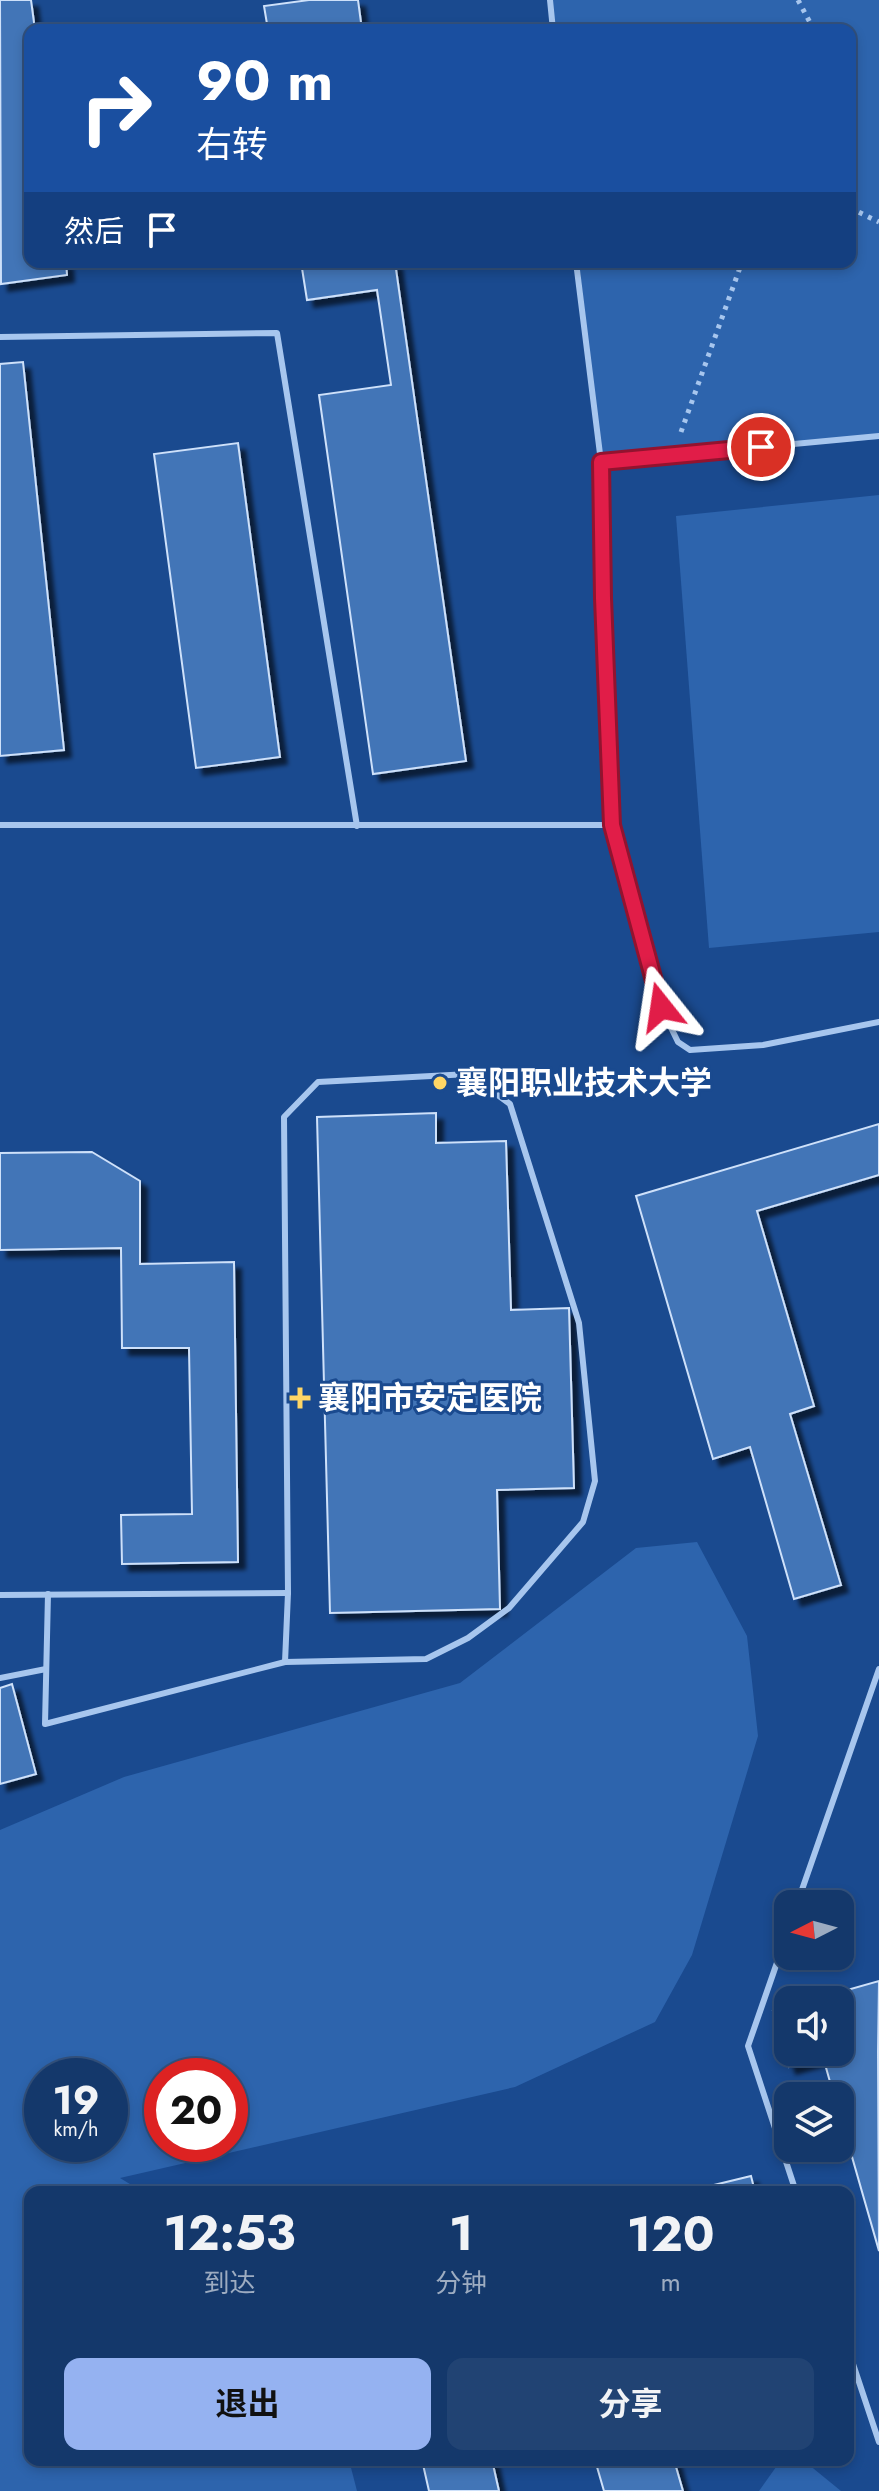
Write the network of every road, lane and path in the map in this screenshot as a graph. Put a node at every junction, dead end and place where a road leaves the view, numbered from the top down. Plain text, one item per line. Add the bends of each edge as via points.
1 (550, 0) edge
2 (798, 0) edge
3 (552, 24) edge
4 (811, 24) edge
5 (856, 211) edge
6 (879, 222) edge
7 (577, 268) edge
8 (740, 268) edge
9 (0, 337) edge
10 (879, 436) edge
11 (672, 455) junction
12 (601, 462) junction
13 (0, 825) edge
14 (612, 825) junction
15 (357, 826) junction
16 (879, 1022) edge
17 (288, 1593) junction
18 (48, 1594) junction
19 (0, 1595) edge
20 (285, 1662) junction
21 (46, 1669) junction
22 (879, 1669) edge
23 (0, 1678) edge
24 (802, 1890) edge
25 (774, 1970) edge
26 (794, 2186) edge
27 (854, 2367) edge
28 (879, 2442) edge

1 - 3 lane
2 - 4 path
5 - 6 path
7 - 12 lane
8 - 11 path
9 - 15 lane via 277,333
10 - 11 lane
11 - 12 lane
12 - 14 lane
13 - 15 lane
14 - 15 lane
14 - 16 lane via 661,1007 678,1042 690,1050 763,1045
17 - 18 lane
17 - 20 lane
17 - 20 lane via 284,1117 318,1082 469,1074 510,1104 579,1323 595,1481 583,1522 509,1608 468,1638 426,1659
18 - 19 lane
18 - 21 lane
20 - 21 lane via 45,1724
21 - 23 lane
22 - 24 lane
25 - 26 lane via 748,2046
27 - 28 lane

